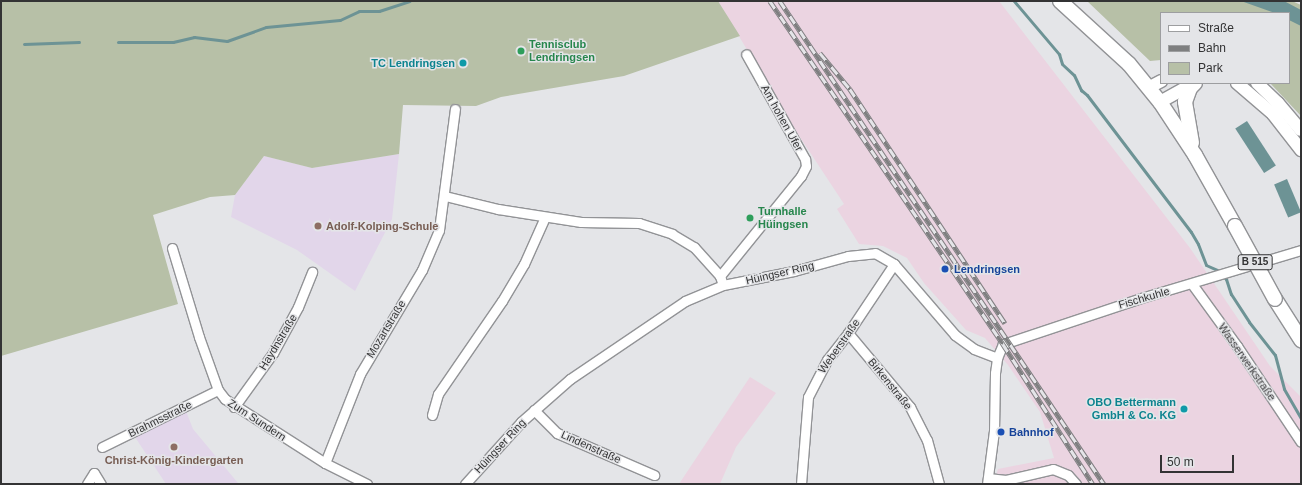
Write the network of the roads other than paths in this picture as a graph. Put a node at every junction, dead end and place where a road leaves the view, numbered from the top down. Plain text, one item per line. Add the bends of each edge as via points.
1 (1060, 1) edge
2 (746, 54) dead end
3 (1160, 82) edge
4 (1193, 84) edge
5 (1194, 84) edge
6 (1238, 84) edge
7 (1258, 84) edge
8 (1148, 88) junction
9 (1160, 102) junction
10 (455, 109) dead end
11 (1301, 130) edge
12 (1301, 150) edge
13 (1195, 155) junction
14 (444, 196) junction
15 (546, 217) junction
16 (172, 248) dead end
17 (1301, 250) edge
18 (894, 264) junction
19 (312, 272) dead end
20 (720, 276) junction
21 (1192, 284) junction
22 (723, 285) junction
23 (848, 333) junction
24 (1301, 340) edge
25 (997, 358) junction
26 (218, 390) junction
27 (234, 406) junction
28 (534, 410) junction
29 (432, 415) dead end
30 (1301, 442) edge
31 (102, 447) dead end
32 (325, 463) junction
33 (654, 475) dead end
34 (988, 481) edge
35 (87, 484) edge
36 (101, 484) edge
37 (367, 484) edge
38 (465, 484) edge
39 (801, 484) edge
40 (939, 484) edge
41 (1076, 484) edge

1 - 8 main road, B 515 via 1104,40
2 - 20 street, Am hohen Ufer via 805,159 806,166 801,176
3 - 8 main road
4 - 9 main road
5 - 13 main road, B 515 via 1186,94 1184,111
6 - 12 main road via 1273,114
7 - 11 main road
8 - 9 main road, B 515
9 - 13 main road, B 515
10 - 14 street, Mozartstraße
13 - 24 main road, B 515, bridge via 1275,299
14 - 15 street
14 - 32 street, Mozartstraße via 439,230 422,270 360,374
15 - 20 street via 609,224 639,223 672,234 694,247
15 - 29 street via 524,264 502,301 438,394
16 - 26 street, Zum Sundern
17 - 21 street, Fischkuhle
18 - 22 street, Hüingser Ring via 875,253 848,256 794,271
18 - 23 street, Weberstraße
18 - 25 street, Hüingser Ring via 955,335 974,350
19 - 27 street, Haydnstraße via 298,307 273,352 247,392
20 - 22 street
21 - 25 street, Fischkuhle via 1009,340 1003,344
21 - 30 street, Wasserwerkstraße
22 - 28 street, Hüingser Ring via 684,301 648,324 570,379
23 - 39 street, Weberstraße via 827,360 808,397
23 - 40 street, Birkenstraße via 910,407 927,440
25 - 34 street
26 - 27 street, Zum Sundern
26 - 31 street, Brahmsstraße
27 - 32 street, Zum Sundern
28 - 33 street, Lindenstraße via 557,432
28 - 38 street, Hüingser Ring
32 - 37 street, Zum Sundern
34 - 41 street via 1006,480 1053,469 1068,475
35 - 36 street via 94,473

